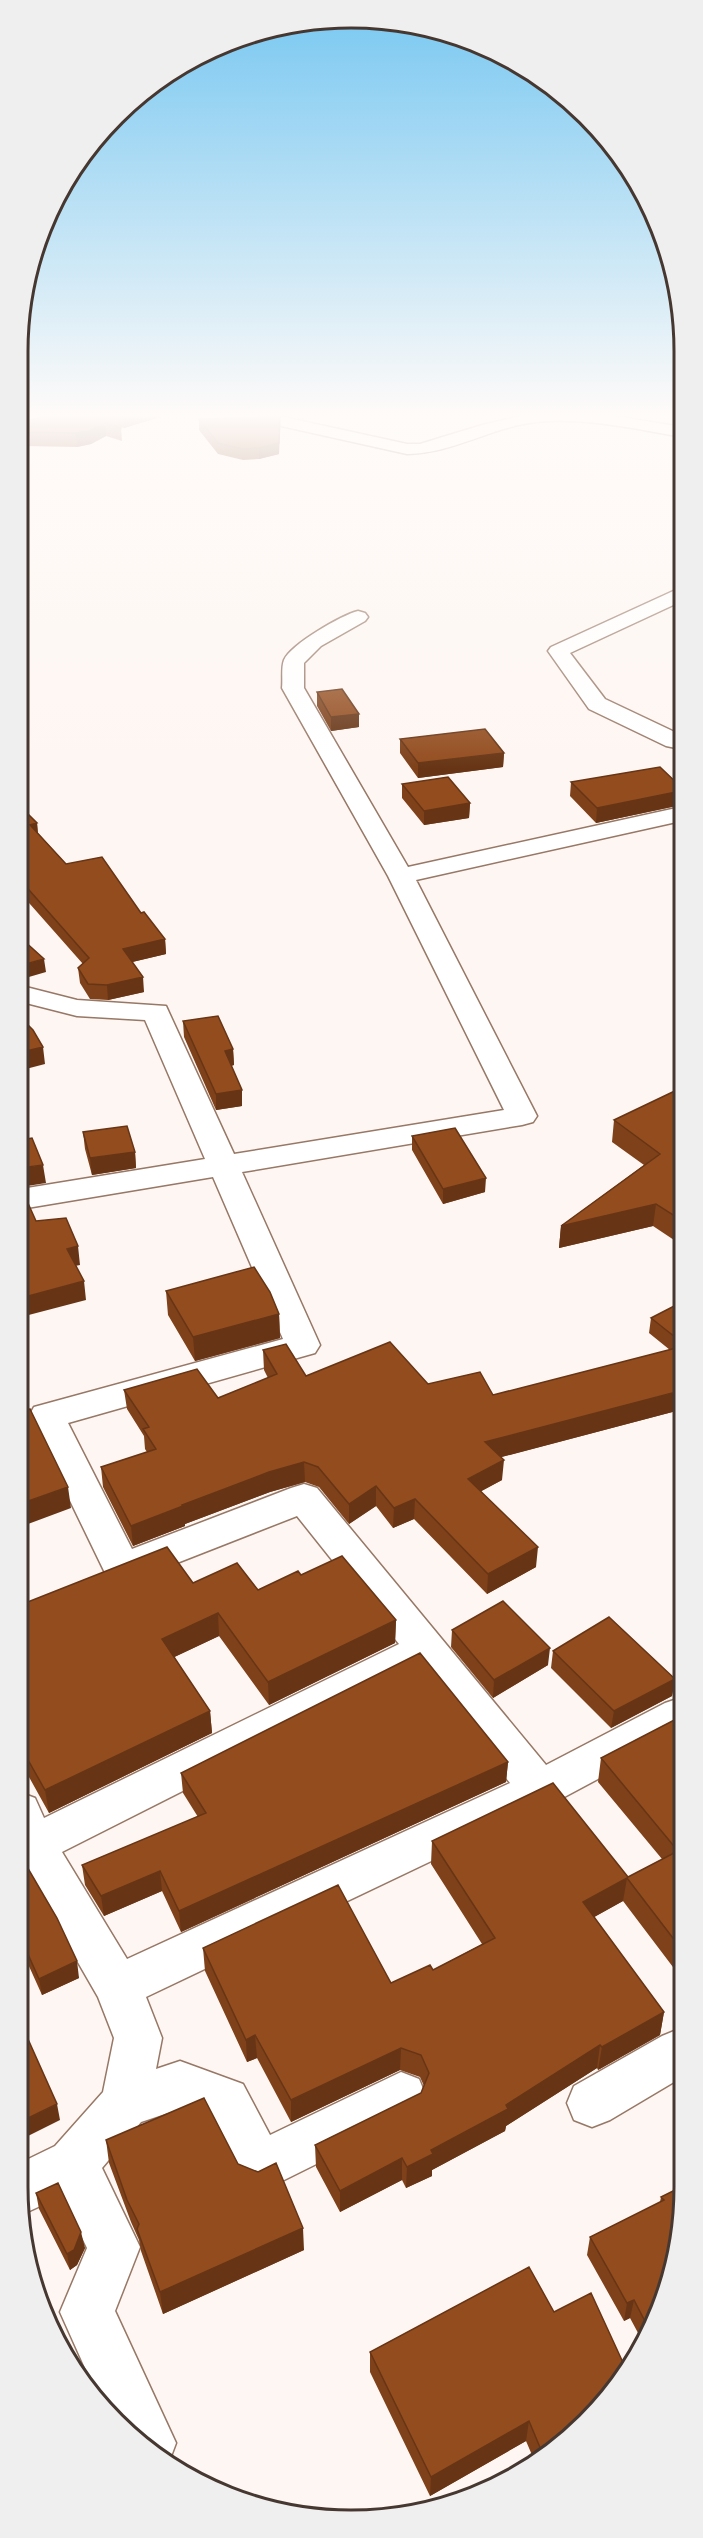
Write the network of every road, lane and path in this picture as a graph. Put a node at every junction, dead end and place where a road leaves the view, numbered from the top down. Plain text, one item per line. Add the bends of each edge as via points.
1 (674, 597) edge
2 (357, 616) dead end
3 (674, 741) edge
4 (674, 815) edge
5 (401, 876) junction
6 (28, 996) edge
7 (223, 1165) junction
8 (28, 1198) edge
9 (428, 1648) junction
10 (674, 1718) edge
11 (540, 1789) junction
12 (28, 1828) edge
13 (28, 1830) edge
14 (118, 1987) junction
15 (674, 2055) edge
16 (401, 2096) dead end
17 (125, 2103) junction
18 (592, 2103) dead end
19 (73, 2164) junction
20 (28, 2186) edge
21 (143, 2433) edge

1 - 3 street via 558,651 597,704
2 - 5 street via 314,642 294,661 293,688
4 - 5 street
5 - 7 street via 522,1116
6 - 7 street via 76,1008 156,1012
7 - 8 street
7 - 9 street via 303,1345 47,1416 106,1575 304,1498
9 - 11 street
9 - 12 street
10 - 11 street
11 - 14 street
13 - 14 street
14 - 17 street via 138,2038
15 - 18 street
16 - 17 street via 260,2167 225,2101 180,2085
17 - 19 street
19 - 20 street
19 - 21 street via 114,2247 87,2312

